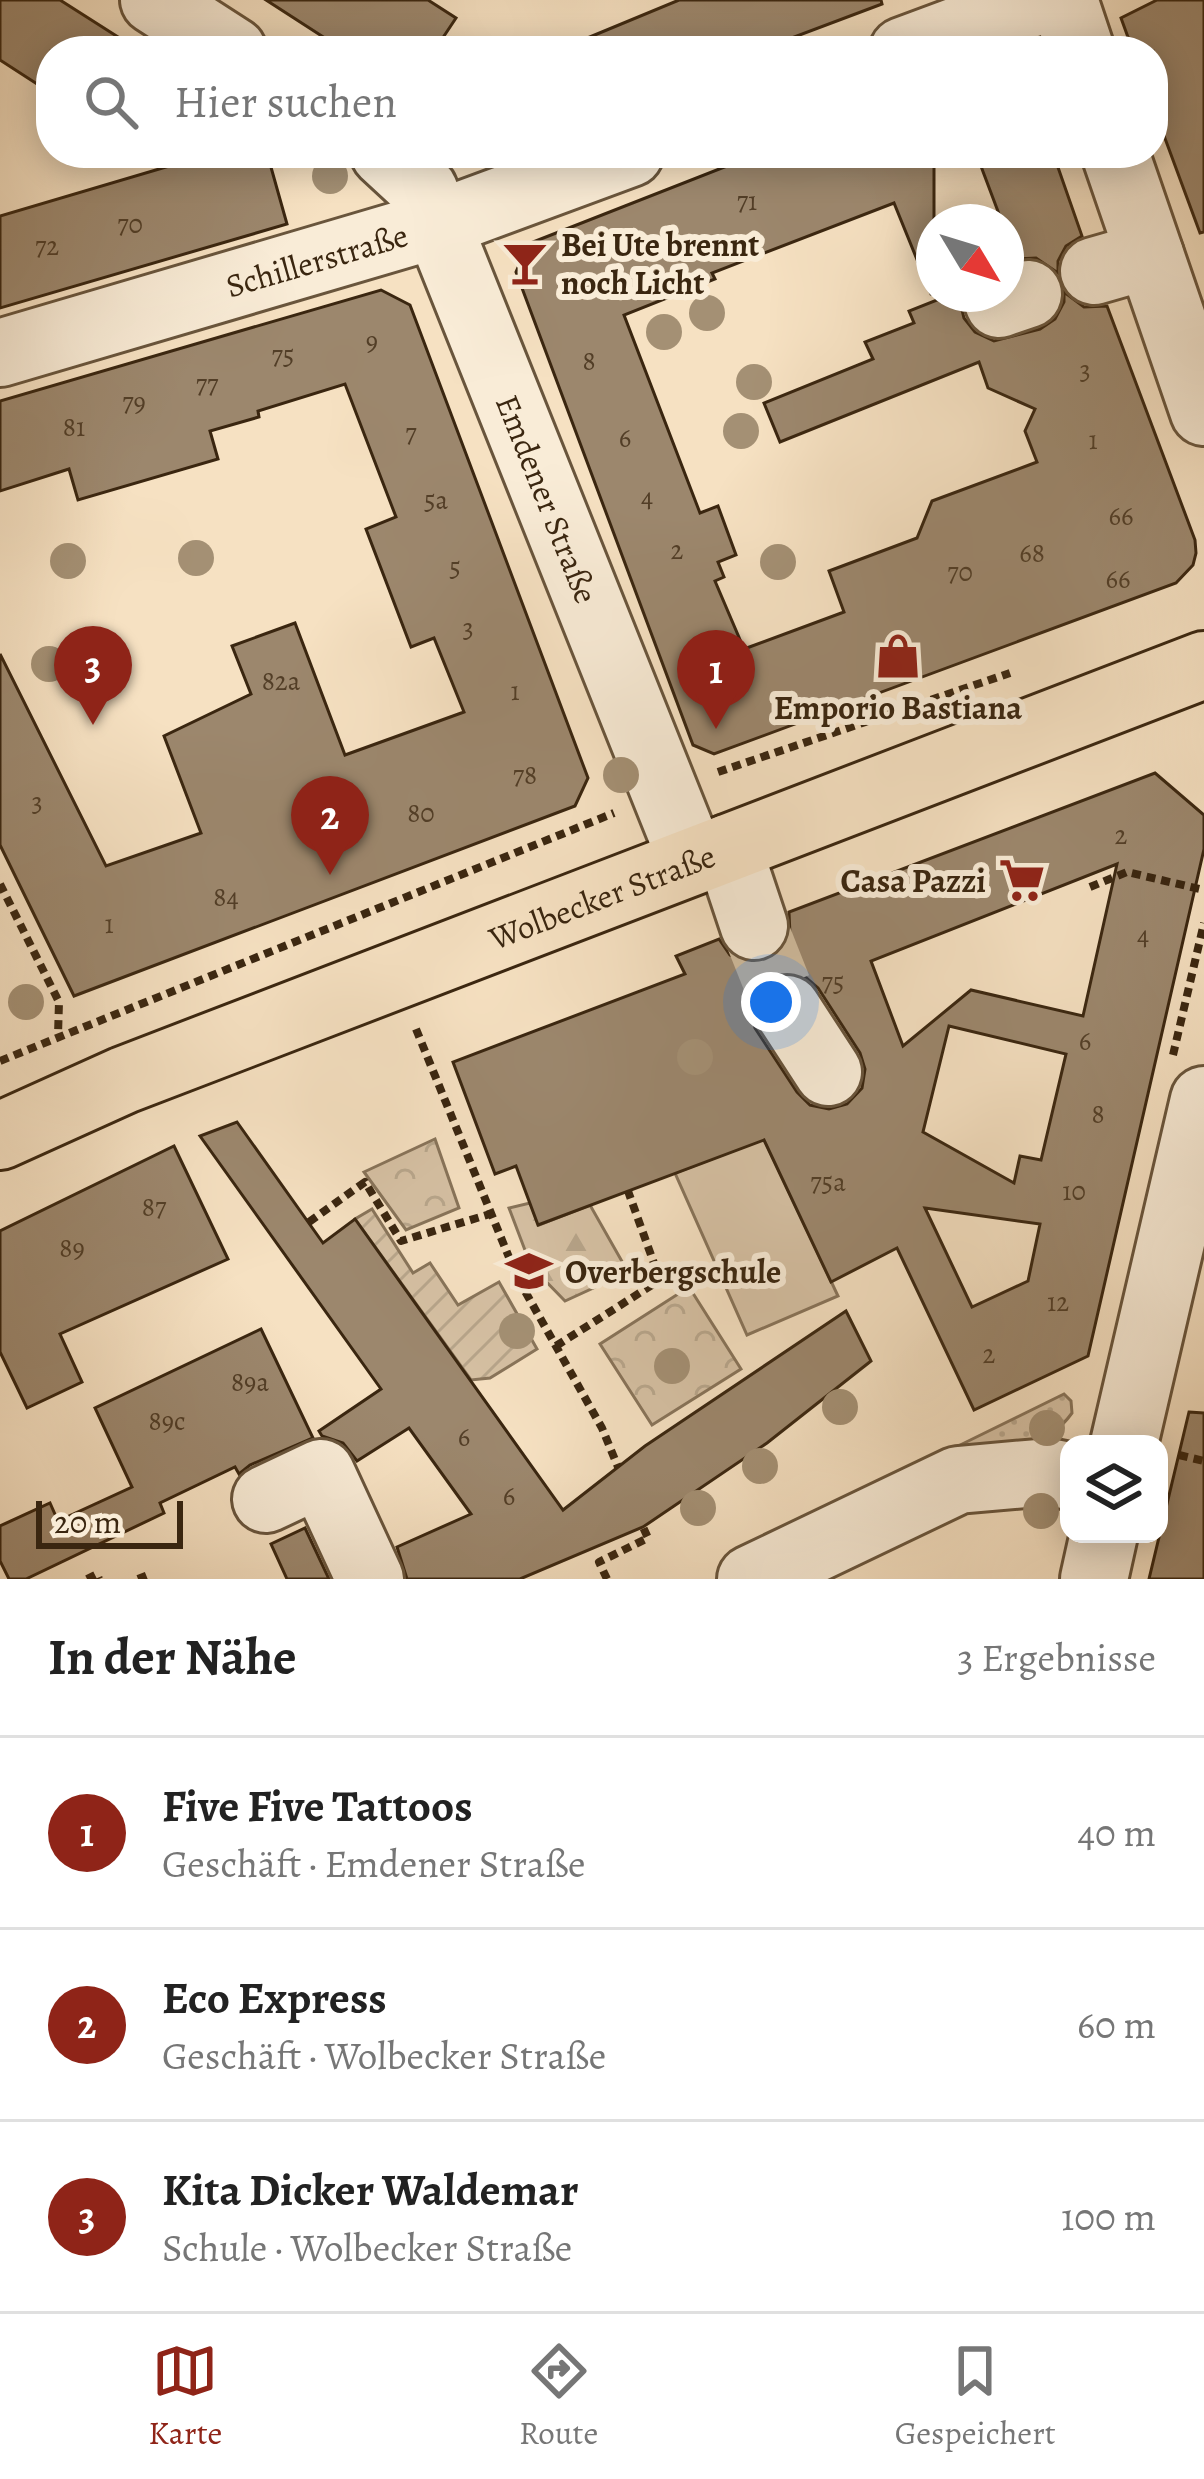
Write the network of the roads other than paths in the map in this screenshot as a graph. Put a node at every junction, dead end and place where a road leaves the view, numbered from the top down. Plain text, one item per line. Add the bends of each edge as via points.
1 (154, 0) edge
2 (1040, 0) edge
3 (1064, 0) edge
4 (210, 36) edge
5 (943, 36) edge
6 (1076, 36) edge
7 (400, 168) edge
8 (590, 168) edge
9 (1116, 168) edge
10 (439, 224) junction
11 (0, 352) edge
12 (1204, 412) edge
13 (1204, 665) edge
14 (710, 854) junction
15 (754, 926) tunnel mouth
16 (787, 1009) tunnel mouth
17 (829, 1072) dead end
18 (1204, 1100) edge
19 (0, 1136) edge
20 (1153, 1435) edge
21 (1060, 1474) edge
22 (266, 1498) dead end
23 (364, 1498) dead end
24 (1102, 1543) edge
25 (370, 1579) edge
26 (403, 1579) edge
27 (751, 1579) edge
28 (1094, 1579) edge

1 - 4 street
2 - 5 street
3 - 6 street
7 - 10 street, Emdener Straße via 424,190
8 - 10 street, Schillerstraße
9 - 12 street via 1122,263
10 - 11 street, Schillerstraße
10 - 14 street, Emdener Straße
13 - 14 main road, Wolbecker Straße
14 - 15 street, Emdener Straße
14 - 19 main road, Wolbecker Straße
16 - 17 street
18 - 20 street
21 - 27 street via 958,1480
22 - 25 street via 321,1473
23 - 26 street
24 - 28 street

